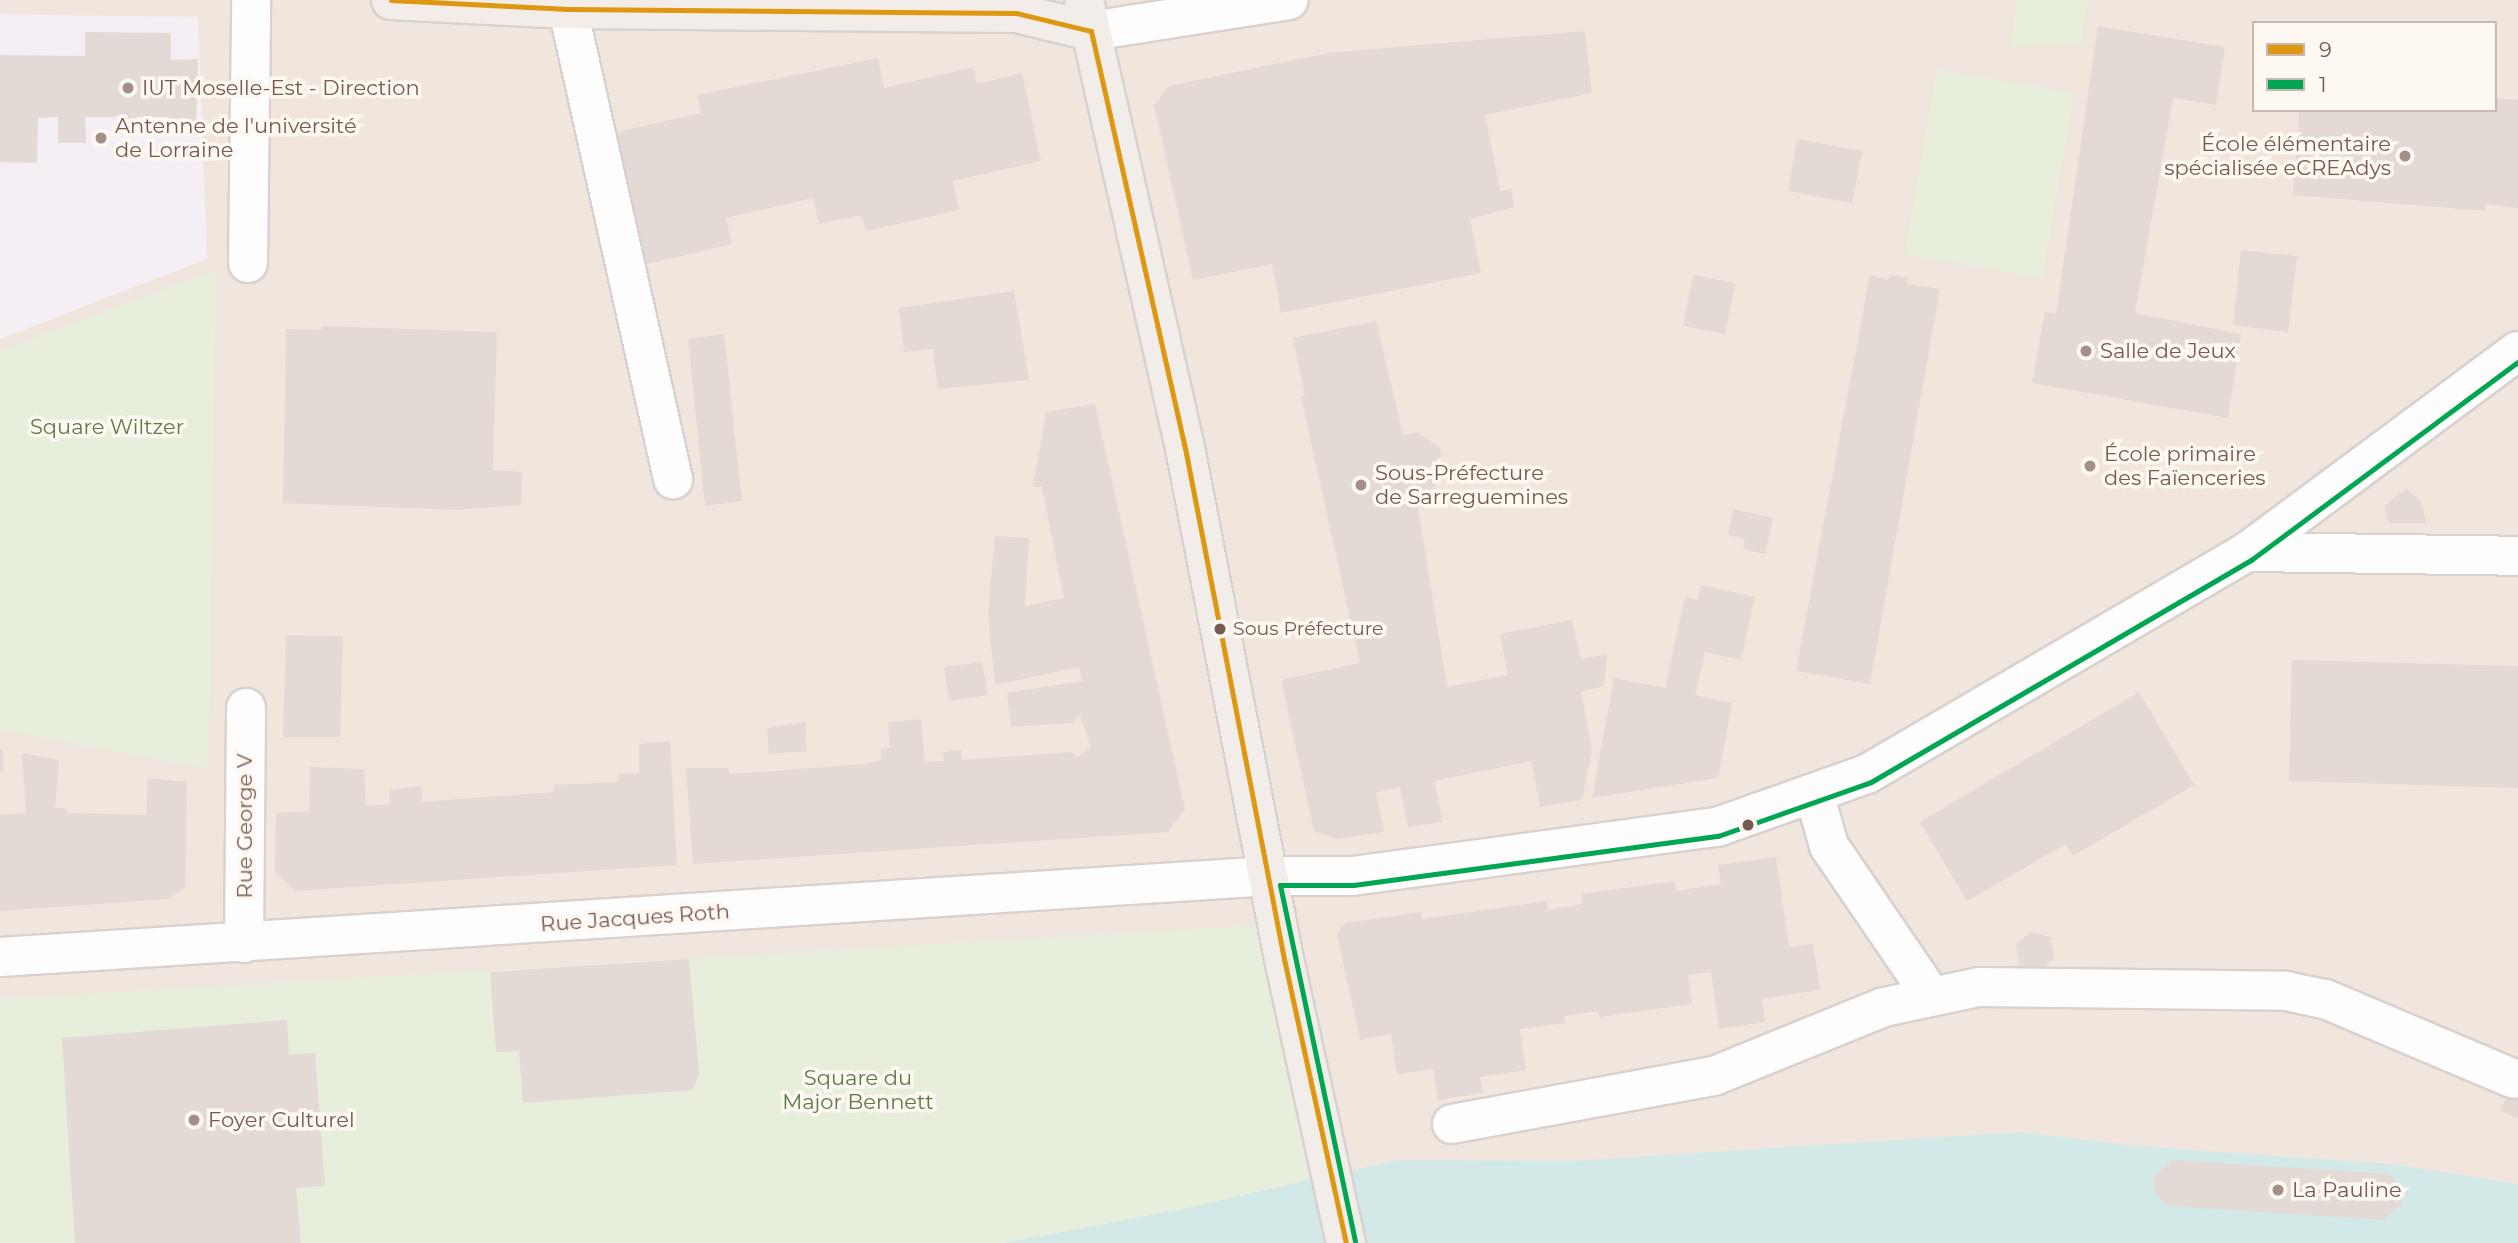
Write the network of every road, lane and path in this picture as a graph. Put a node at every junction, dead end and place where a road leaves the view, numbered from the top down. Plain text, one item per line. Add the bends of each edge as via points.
1 (251, 0) edge
2 (391, 0) edge
3 (1289, 0) edge
4 (568, 9) junction
5 (1087, 15) edge
6 (248, 263) dead end
7 (2518, 351) edge
8 (673, 479) dead end
9 (2247, 552) junction
10 (2518, 556) edge
11 (246, 708) dead end
12 (1814, 793) junction
13 (1270, 876) junction
14 (244, 943) junction
15 (0, 957) edge
16 (1930, 994) junction
17 (2514, 1079) dead end
18 (1452, 1124) dead end
19 (1346, 1243) edge

1 - 6 street
2 - 4 main road
3 - 5 street
4 - 5 main road
4 - 8 street
5 - 13 main road via 1186,453
7 - 9 street, Rue Jacques Roth
9 - 10 street
9 - 12 street, Rue Jacques Roth via 1867,774
11 - 14 street, Rue George V
12 - 13 street, Rue Jacques Roth via 1717,827 1353,876
12 - 16 street via 1829,846
13 - 14 street, Rue Jacques Roth
13 - 19 main road
14 - 15 street, Rue Jacques Roth
16 - 17 street via 1979,987 2286,991 2325,999
16 - 18 street via 1884,1007 1714,1076

